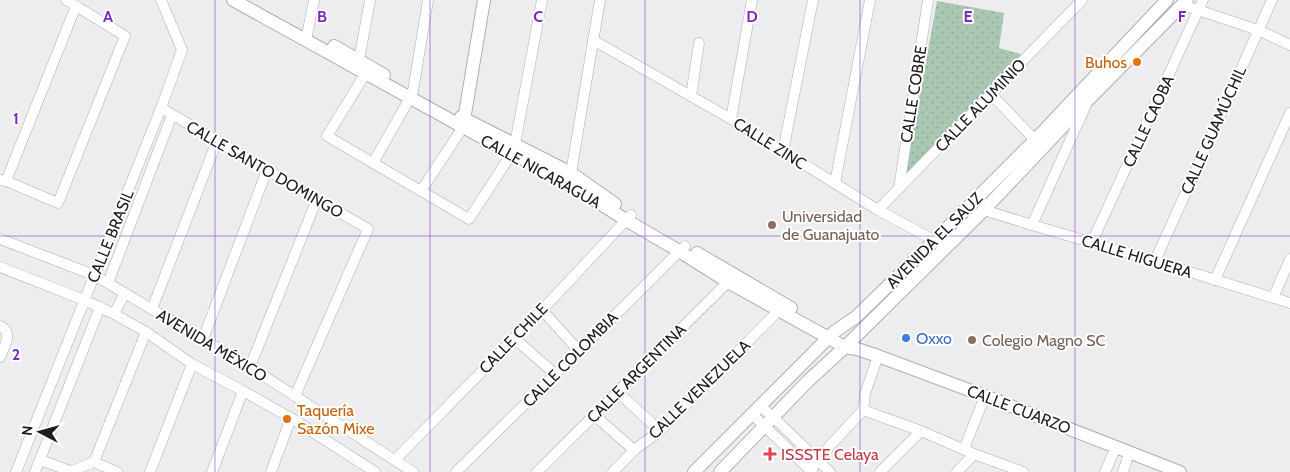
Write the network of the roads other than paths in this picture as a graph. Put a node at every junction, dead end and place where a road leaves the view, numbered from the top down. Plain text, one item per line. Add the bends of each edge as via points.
1 (66, 0) edge
2 (161, 0) edge
3 (234, 0) edge
4 (251, 0) edge
5 (314, 0) edge
6 (370, 0) edge
7 (428, 0) edge
8 (484, 0) edge
9 (542, 0) edge
10 (600, 0) edge
11 (752, 0) edge
12 (813, 0) edge
13 (870, 0) edge
14 (928, 0) edge
15 (1082, 0) edge
16 (1164, 0) edge
17 (1272, 0) edge
18 (1185, 2) edge
19 (1201, 5) edge
20 (76, 6) junction
21 (1258, 30) junction
22 (307, 36) junction
23 (593, 40) junction
24 (699, 43) dead end
25 (1290, 45) edge
26 (362, 67) junction
27 (991, 94) junction
28 (411, 95) junction
29 (691, 96) junction
30 (1089, 99) junction
31 (161, 108) junction
32 (1290, 113) edge
33 (172, 115) junction
34 (730, 119) junction
35 (464, 123) junction
36 (1035, 140) junction
37 (218, 141) junction
38 (513, 149) junction
39 (783, 151) junction
40 (373, 163) junction
41 (267, 170) junction
42 (571, 173) junction
43 (3, 180) edge
44 (835, 183) junction
45 (899, 188) junction
46 (422, 191) junction
47 (317, 200) junction
48 (878, 210) junction
49 (984, 210) junction
50 (628, 218) junction
51 (1032, 225) junction
52 (0, 239) edge
53 (1092, 242) junction
54 (940, 244) junction
55 (682, 248) junction
56 (1290, 259) edge
57 (1155, 261) junction
58 (0, 267) edge
59 (94, 275) junction
60 (732, 278) junction
61 (1215, 280) junction
62 (108, 283) junction
63 (125, 293) junction
64 (1273, 298) junction
65 (84, 300) junction
66 (1290, 303) edge
67 (100, 307) junction
68 (781, 307) junction
69 (152, 309) junction
70 (542, 310) junction
71 (114, 314) junction
72 (0, 326) edge
73 (146, 332) junction
74 (831, 335) junction
75 (514, 338) junction
76 (203, 339) junction
77 (851, 346) junction
78 (579, 350) junction
79 (878, 356) junction
80 (0, 357) edge
81 (192, 364) junction
82 (250, 367) junction
83 (555, 374) junction
84 (243, 391) junction
85 (618, 392) junction
86 (295, 396) junction
87 (985, 396) junction
88 (756, 410) junction
89 (862, 410) junction
90 (594, 415) junction
91 (291, 418) junction
92 (769, 421) junction
93 (660, 431) junction
94 (921, 431) junction
95 (1116, 447) junction
96 (634, 450) junction
97 (969, 451) junction
98 (1129, 453) junction
99 (40, 460) junction
100 (395, 460) junction
101 (817, 460) junction
102 (94, 462) junction
103 (16, 472) edge
104 (36, 472) edge
105 (73, 472) edge
106 (117, 472) edge
107 (150, 472) edge
108 (212, 472) edge
109 (271, 472) edge
110 (375, 472) edge
111 (413, 472) edge
112 (456, 472) edge
113 (537, 472) edge
114 (614, 472) edge
115 (694, 472) edge
116 (720, 472) edge
117 (812, 472) edge
118 (830, 472) edge
119 (880, 472) edge
120 (957, 472) edge
121 (1024, 472) edge
122 (1105, 472) edge
123 (1123, 472) edge
124 (1180, 472) edge

1 - 20 street
2 - 31 street, CALLE BRASIL via 182,50
3 - 22 main road, CALLE NICARAGUA
4 - 22 main road, CALLE NICARAGUA
5 - 22 street
6 - 26 street
7 - 28 street
8 - 35 main road
9 - 38 street
10 - 23 street
11 - 34 street
12 - 39 street
13 - 44 street
14 - 45 street, CALLE COBRE
15 - 27 street, CALLE ALUMINIO
16 - 18 main road
16 - 36 main road, AVENIDA EL SAUZ
17 - 21 street, CALLE GUAMÚCHIL
18 - 19 street
18 - 30 main road, AVENIDA EL SAUZ
19 - 21 street
19 - 53 street, CALLE CAOBA
20 - 43 street
20 - 43 street via 125,36 58,202
21 - 25 street
21 - 57 street, CALLE GUAMÚCHIL
22 - 26 main road, CALLE NICARAGUA
23 - 29 street, CALLE ZINC
23 - 42 street
24 - 29 street
26 - 28 main road, CALLE NICARAGUA
26 - 40 street via 327,136
27 - 36 street
27 - 45 street, CALLE ALUMINIO
28 - 35 main road, CALLE NICARAGUA
28 - 40 street
29 - 34 street, CALLE ZINC
30 - 49 main road, AVENIDA EL SAUZ
30 - 51 street
31 - 33 street, CALLE SANTO DOMINGO
31 - 59 street, CALLE BRASIL
32 - 61 street
33 - 37 street, CALLE SANTO DOMINGO
33 - 62 street
34 - 39 street, CALLE ZINC
35 - 38 main road, CALLE NICARAGUA
35 - 46 street
36 - 54 main road, AVENIDA EL SAUZ
37 - 41 street, CALLE SANTO DOMINGO
37 - 69 street
38 - 42 main road, CALLE NICARAGUA
38 - 46 street via 469,219
38 - 50 main road, CALLE NICARAGUA
39 - 44 street, CALLE ZINC
40 - 46 street
41 - 47 street, CALLE SANTO DOMINGO
41 - 76 street
42 - 50 main road, CALLE NICARAGUA
44 - 48 street, CALLE ZINC
45 - 48 street, CALLE ALUMINIO
47 - 82 street
47 - 86 street, CALLE SANTO DOMINGO via 368,229
48 - 54 street, CALLE ZINC
49 - 51 street, CALLE HIGUERA
49 - 54 main road, AVENIDA EL SAUZ
50 - 55 main road, CALLE NICARAGUA
50 - 70 street, CALLE CHILE
51 - 53 street, CALLE HIGUERA
52 - 59 street, AVENIDA MÉXICO
53 - 57 street, CALLE HIGUERA
54 - 74 main road, AVENIDA EL SAUZ
54 - 77 main road, AVENIDA EL SAUZ
55 - 60 main road, CALLE NICARAGUA
55 - 78 street, CALLE COLOMBIA
56 - 64 street
57 - 61 street, CALLE HIGUERA
58 - 65 street, AVENIDA MÉXICO
59 - 62 street, AVENIDA MÉXICO
59 - 65 street, CALLE BRASIL
60 - 68 main road, CALLE NICARAGUA
60 - 85 street, CALLE ARGENTINA
61 - 64 street, CALLE HIGUERA
62 - 63 street, AVENIDA MÉXICO
63 - 69 street, AVENIDA MÉXICO
63 - 71 street
64 - 66 street, CALLE HIGUERA
65 - 67 street, AVENIDA MÉXICO
65 - 103 street, CALLE BRASIL
67 - 71 street, AVENIDA MÉXICO
67 - 99 street
68 - 74 main road, CALLE NICARAGUA via 822,327
68 - 93 street, CALLE VENEZUELA
69 - 76 street, AVENIDA MÉXICO
70 - 75 street, CALLE CHILE
70 - 78 street
71 - 73 street, AVENIDA MÉXICO
72 - 80 street via 7,333
73 - 81 street, AVENIDA MÉXICO
73 - 102 street
74 - 77 main road, CALLE NICARAGUA
74 - 88 main road, AVENIDA EL SAUZ
75 - 83 street
75 - 100 street, CALLE CHILE
76 - 82 street, AVENIDA MÉXICO
77 - 79 main road, CALLE CUARZO
77 - 92 main road, AVENIDA EL SAUZ via 808,381
78 - 83 street, CALLE COLOMBIA
79 - 87 main road, CALLE CUARZO
79 - 89 street
81 - 84 street, AVENIDA MÉXICO
81 - 107 street
82 - 86 street, AVENIDA MÉXICO
83 - 112 street, CALLE COLOMBIA
84 - 91 street, AVENIDA MÉXICO
84 - 108 street
85 - 90 street, CALLE ARGENTINA
85 - 93 street
86 - 100 street, AVENIDA MÉXICO
87 - 95 main road, CALLE CUARZO
87 - 97 street
88 - 92 street
88 - 115 main road, AVENIDA EL SAUZ
89 - 94 street
89 - 101 street
90 - 96 street
90 - 113 street, CALLE ARGENTINA
91 - 109 street
91 - 110 street, AVENIDA MÉXICO
92 - 101 street
92 - 116 main road, AVENIDA EL SAUZ
92 - 117 street
93 - 96 street, CALLE VENEZUELA
94 - 97 street
94 - 119 street
95 - 98 main road, CALLE CUARZO
95 - 122 street
96 - 114 street, CALLE VENEZUELA
97 - 120 street
97 - 121 street
98 - 123 street
98 - 124 main road, CALLE CUARZO
99 - 104 street
99 - 105 street
100 - 111 street, AVENIDA MÉXICO
101 - 117 street
101 - 118 street
102 - 105 street
102 - 106 street

